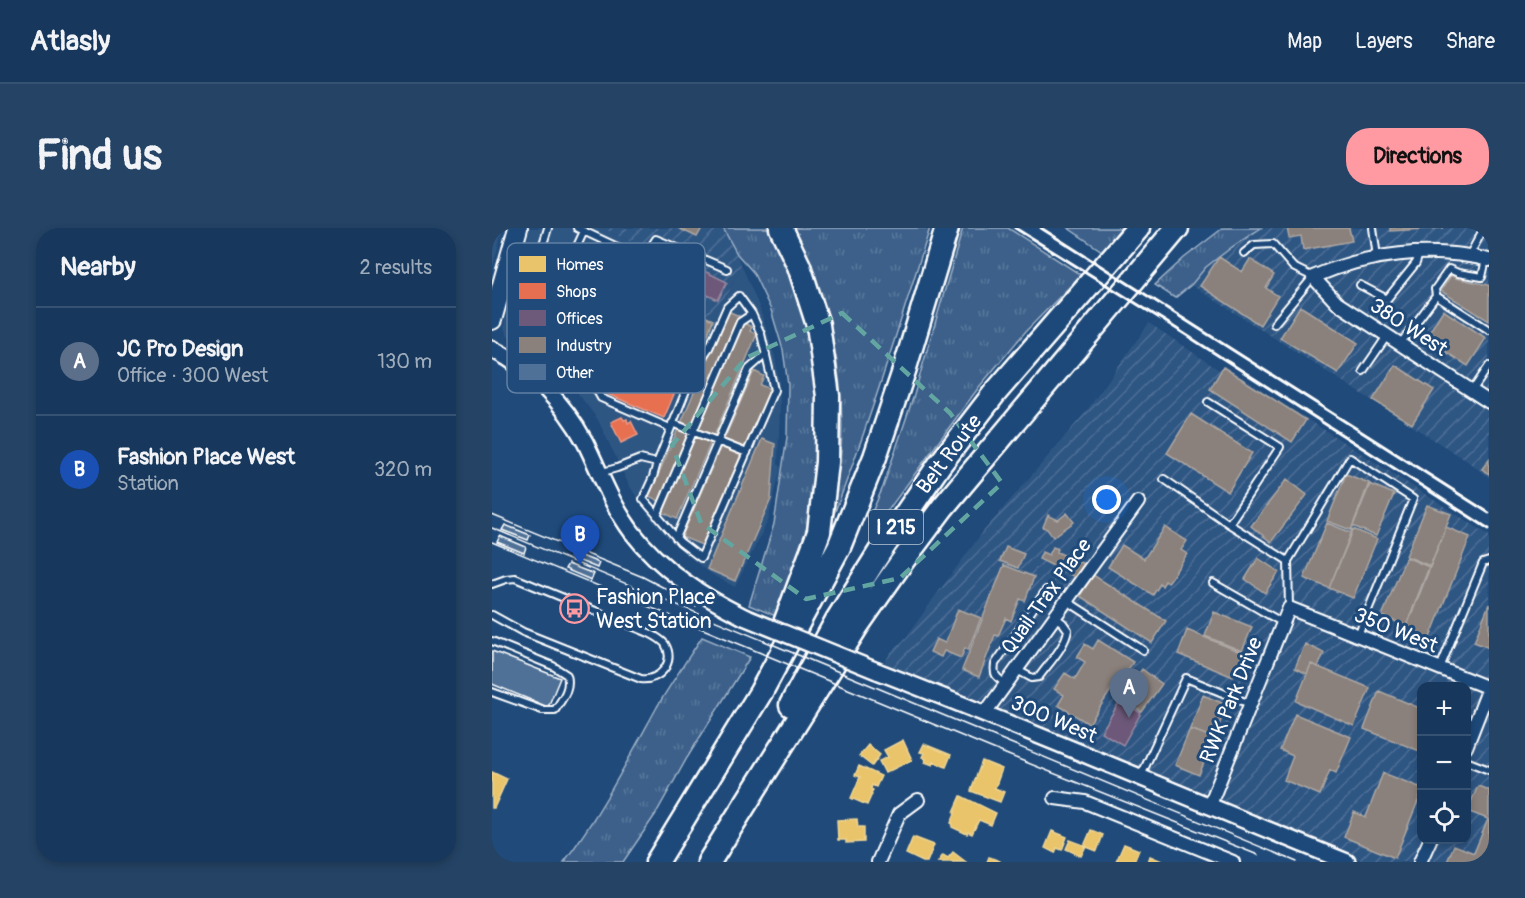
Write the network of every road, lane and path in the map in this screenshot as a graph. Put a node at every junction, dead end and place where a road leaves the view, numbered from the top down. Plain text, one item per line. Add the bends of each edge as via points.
1 (518, 228) edge
2 (548, 228) edge
3 (577, 228) edge
4 (781, 228) edge
5 (947, 228) edge
6 (1138, 228) edge
7 (1177, 228) edge
8 (1196, 228) edge
9 (1373, 228) edge
10 (1484, 228) edge
11 (584, 231) junction
12 (514, 243) edge
13 (543, 243) edge
14 (578, 243) edge
15 (609, 243) edge
16 (653, 243) edge
17 (665, 243) edge
18 (1244, 253) dead end
19 (1419, 254) junction
20 (1451, 254) junction
21 (1469, 256) junction
22 (1377, 258) junction
23 (1488, 259) edge
24 (705, 260) edge
25 (507, 266) edge
26 (727, 269) dead end
27 (1449, 269) junction
28 (1313, 277) junction
29 (1360, 285) dead end
30 (1437, 296) junction
31 (752, 314) junction
32 (492, 320) edge
33 (1275, 324) dead end
34 (1489, 330) edge
35 (1387, 336) junction
36 (1400, 344) junction
37 (492, 349) edge
38 (705, 353) edge
39 (1072, 353) junction
40 (766, 354) junction
41 (507, 358) edge
42 (1489, 366) edge
43 (1363, 371) dead end
44 (1472, 391) junction
45 (549, 393) edge
46 (553, 393) edge
47 (598, 393) edge
48 (685, 393) edge
49 (552, 396) junction
50 (1208, 402) dead end
51 (1489, 402) edge
52 (671, 426) junction
53 (693, 432) junction
54 (717, 441) junction
55 (747, 453) junction
56 (657, 463) junction
57 (598, 473) junction
58 (1164, 479) dead end
59 (1138, 502) dead end
60 (657, 516) junction
61 (1228, 524) junction
62 (675, 538) junction
63 (1288, 561) junction
64 (1489, 561) edge
65 (1213, 583) dead end
66 (492, 584) edge
67 (1046, 590) dead end
68 (1067, 601) junction
69 (1289, 608) junction
70 (492, 615) edge
71 (1055, 617) junction
72 (1283, 624) junction
73 (1358, 636) junction
74 (492, 641) edge
75 (1143, 650) dead end
76 (1440, 668) junction
77 (1017, 670) junction
78 (1006, 684) junction
79 (1489, 688) edge
80 (492, 692) edge
81 (1251, 704) junction
82 (985, 713) junction
83 (1471, 736) edge
84 (1471, 763) edge
85 (1489, 770) edge
86 (712, 772) junction
87 (1140, 778) junction
88 (1055, 798) dead end
89 (918, 800) dead end
90 (1209, 807) junction
91 (1428, 844) edge
92 (657, 862) edge
93 (708, 862) edge
94 (878, 862) edge
95 (1233, 862) edge
96 (1347, 862) edge
97 (1420, 862) edge

1 - 12 main road
2 - 13 lane
3 - 11 lane
4 - 86 highway via 799,266 818,325 828,396 827,462 819,532 789,615
5 - 86 highway, I 215 via 897,393 839,548 761,692
6 - 93 highway, Belt Route / I 215 via 994,394 879,552 837,620
7 - 39 highway
8 - 39 highway
9 - 22 lane
10 - 21 lane
11 - 14 lane
11 - 15 lane
16 - 17 lane via 656,239
18 - 28 lane via 1254,245 1273,244 1293,267
19 - 20 street
19 - 22 street
19 - 29 lane via 1387,299
20 - 21 street
20 - 27 lane
21 - 23 street
22 - 28 street via 1352,262
23 - 27 lane via 1482,277
24 - 26 lane
25 - 32 main road
27 - 30 lane via 1435,289
28 - 33 lane
28 - 35 street, 380 West via 1337,303
30 - 34 lane
30 - 36 lane
31 - 38 lane via 739,296 727,307
31 - 40 lane
31 - 53 lane via 740,322
35 - 36 street, 380 West
35 - 43 lane
36 - 44 street, 380 West
37 - 41 street, 300 West
39 - 93 highway via 943,507 895,572
40 - 54 lane via 749,369
40 - 55 lane via 774,390
42 - 44 lane
44 - 51 street, 380 West
45 - 49 street, 300 West
46 - 49 lane
47 - 52 lane via 601,398
48 - 52 lane
49 - 57 street, 300 West via 584,441
50 - 61 lane via 1280,447
52 - 53 lane
52 - 56 lane
53 - 54 lane
53 - 60 lane
54 - 55 lane
54 - 62 lane
55 - 62 lane via 701,558
56 - 57 lane via 639,459
56 - 60 lane via 643,499
57 - 82 street, 300 West, bridge via 617,510 657,559 716,603
58 - 61 lane
59 - 68 street, Quail Trax Place
60 - 62 lane
61 - 63 lane
63 - 69 lane
63 - 73 lane via 1350,458 1413,499
64 - 76 lane via 1483,564
65 - 72 lane
66 - 70 lane via 515,578 649,633 664,644 668,661 656,677 641,679 523,632
67 - 78 lane via 995,664 997,677
68 - 71 street, Quail Trax Place
68 - 75 lane
69 - 72 street, RWK Park Drive
69 - 73 street, 350 West
71 - 77 street, Quail Trax Place
71 - 77 lane via 1068,630 1062,645 1039,676 1032,678
72 - 81 street, RWK Park Drive
73 - 76 street, 350 West
74 - 80 lane via 553,666 567,675 569,682 555,710 542,710
76 - 79 street, 350 West
77 - 78 street, Quail Trax Place
78 - 82 street, Quail Trax Place
79 - 83 street
81 - 87 lane via 1186,678
81 - 90 street, RWK Park Drive
82 - 87 street, 300 West
84 - 85 lane
86 - 92 highway, I 215
87 - 90 street, 300 West
88 - 95 street via 1085,802
89 - 94 street via 899,814
90 - 96 street, 300 West
91 - 97 street

